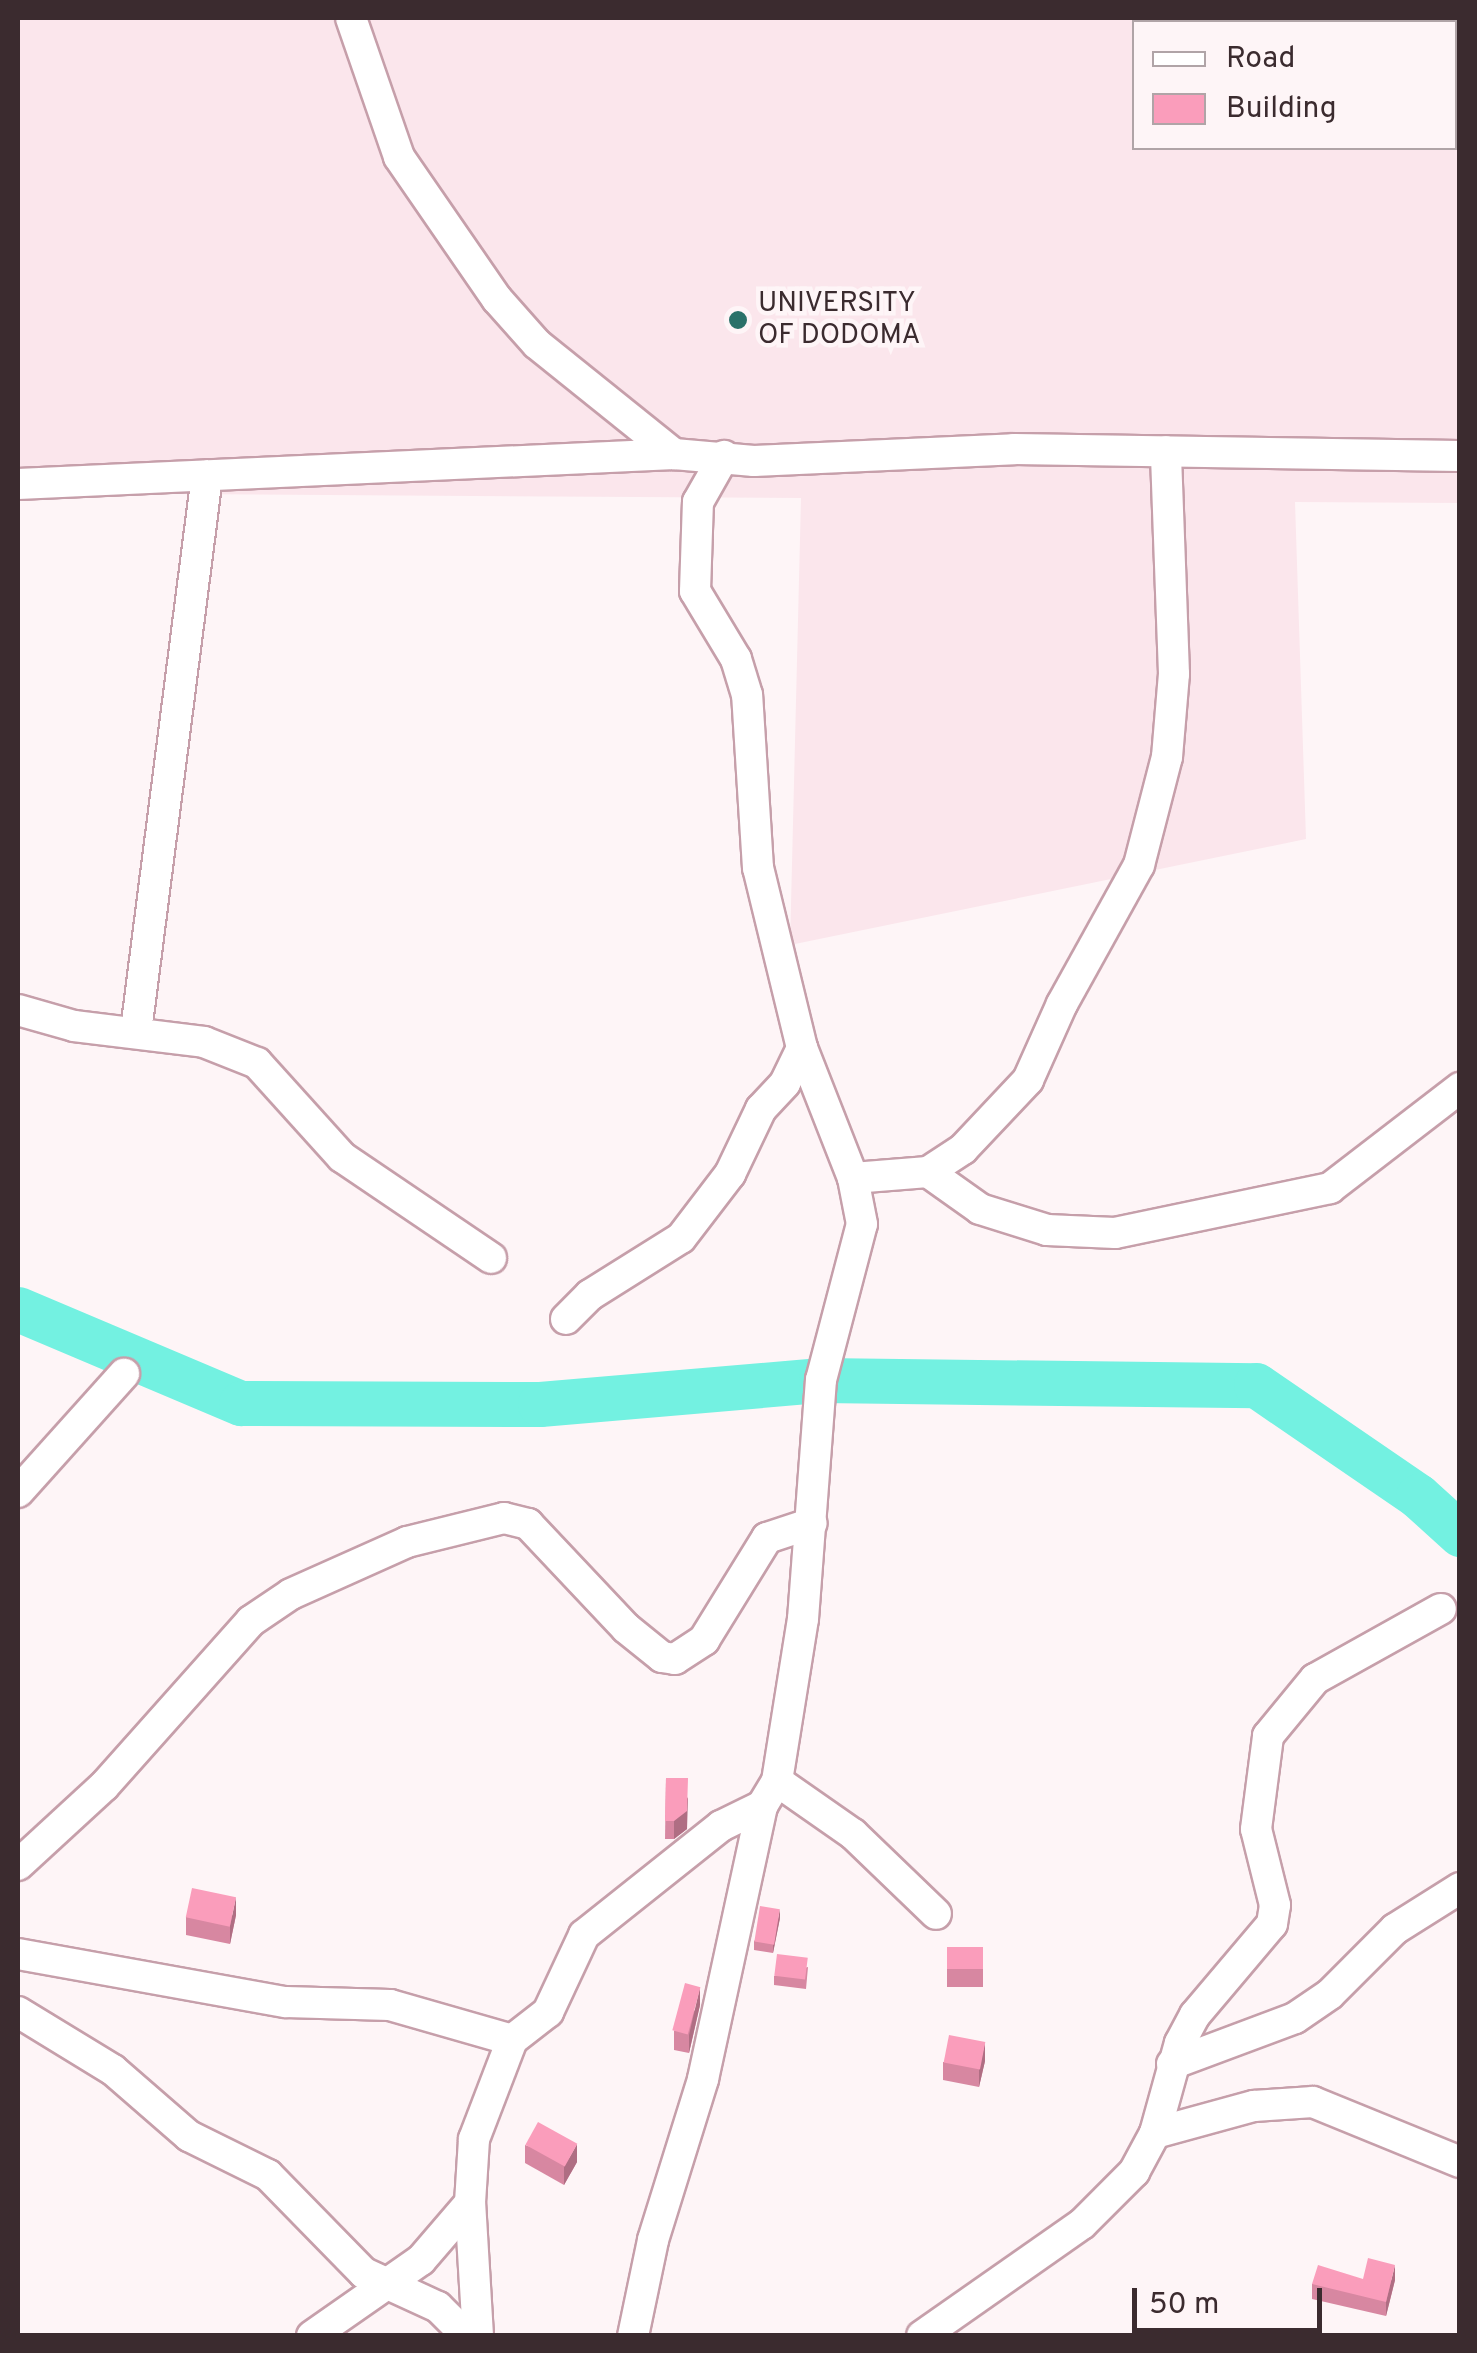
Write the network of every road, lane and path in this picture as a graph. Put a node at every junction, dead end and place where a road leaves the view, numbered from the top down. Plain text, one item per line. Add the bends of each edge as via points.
1 (351, 18) edge
2 (1166, 451) junction
3 (674, 454) junction
4 (724, 456) junction
5 (1460, 456) edge
6 (206, 476) junction
7 (18, 484) edge
8 (18, 1010) edge
9 (136, 1031) junction
10 (802, 1048) junction
11 (1460, 1088) edge
12 (928, 1172) junction
13 (853, 1178) junction
14 (491, 1258) dead end
15 (566, 1319) dead end
16 (124, 1374) dead end
17 (18, 1492) edge
18 (812, 1523) junction
19 (1441, 1610) dead end
20 (770, 1794) junction
21 (18, 1865) edge
22 (1460, 1888) edge
23 (936, 1914) dead end
24 (18, 1954) edge
25 (18, 2012) edge
26 (512, 2040) junction
27 (1172, 2064) junction
28 (1155, 2133) junction
29 (1460, 2162) edge
30 (470, 2203) junction
31 (385, 2288) junction
32 (312, 2336) edge
33 (467, 2336) edge
34 (478, 2336) edge
35 (634, 2336) edge
36 (922, 2336) edge

1 - 3 street via 399,157 497,299 537,344
2 - 4 street
2 - 5 street
2 - 12 street via 1174,674 1167,756 1139,865 1028,1080 963,1149
3 - 4 street
3 - 6 street
4 - 10 street via 698,502 695,591 736,659 747,695 751,828
6 - 7 street
6 - 9 street
8 - 9 street via 74,1026
9 - 14 street via 204,1042 257,1062 342,1157
10 - 13 street
10 - 15 street via 785,1083 761,1108 730,1174 680,1238
11 - 12 street via 1330,1188 1115,1233 1047,1230 980,1209
12 - 13 street
13 - 18 street via 862,1224 821,1380
16 - 17 street
18 - 20 street
18 - 21 street via 768,1538 704,1640 675,1659 662,1658 626,1628 528,1524 504,1518 407,1542 292,1594 251,1621 104,1786
19 - 27 street via 1315,1680 1268,1736 1256,1829 1275,1905 1272,1924 1195,2015
20 - 23 street via 853,1834
20 - 26 street via 584,1936 548,2012
20 - 35 street
22 - 27 street via 1395,1929 1330,1994 1295,2018
24 - 26 street via 286,2002 390,2006
25 - 31 street via 113,2070 190,2136 268,2174
26 - 30 street via 482,2106
27 - 28 street
28 - 29 street via 1254,2106 1313,2102
28 - 36 street via 1118,2194
30 - 31 street via 434,2249
30 - 34 street
31 - 32 street
31 - 33 street via 438,2307

